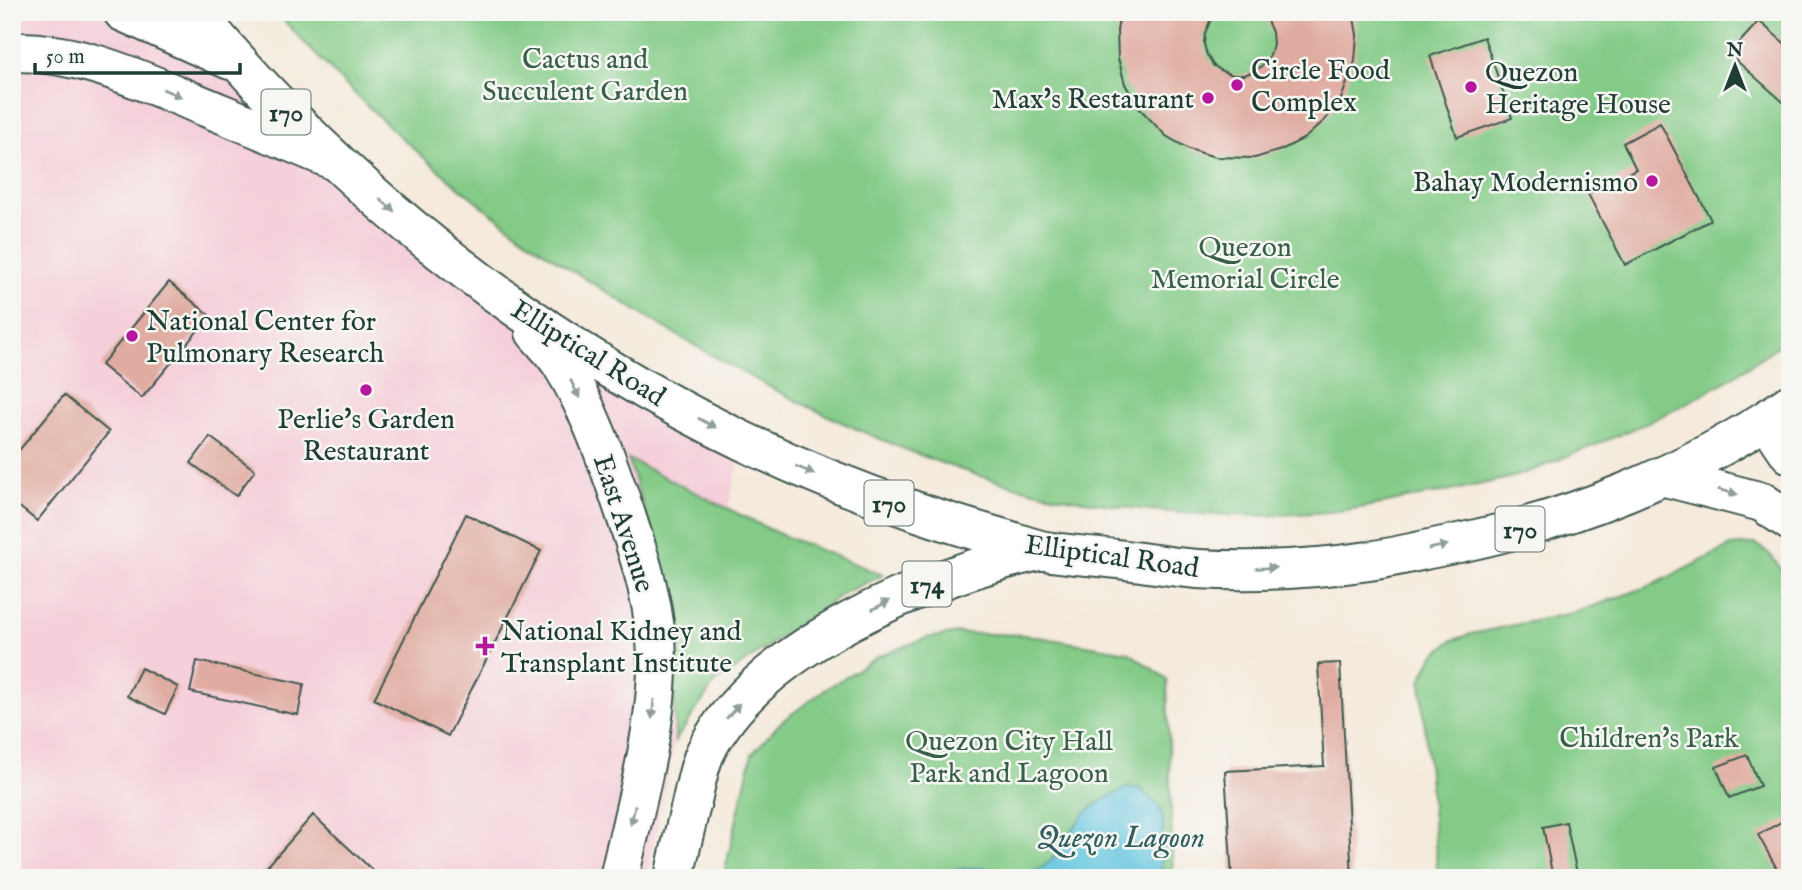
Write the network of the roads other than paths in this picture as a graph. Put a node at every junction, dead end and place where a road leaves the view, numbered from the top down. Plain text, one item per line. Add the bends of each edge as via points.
1 (123, 12) edge
2 (195, 12) edge
3 (12, 52) edge
4 (238, 63) junction
5 (335, 161) junction
6 (521, 313) junction
7 (1778, 412) edge
8 (1790, 454) edge
9 (1662, 476) junction
10 (1790, 521) edge
11 (1041, 550) junction
12 (619, 878) edge
13 (674, 878) edge

1 - 4 main road, 170
2 - 4 main road, Elliptical Road / 170
3 -> 5 main road, 170 via 78,59 137,78
4 - 5 main road, Elliptical Road / 170
5 -> 6 main road, Elliptical Road / 170
6 -> 11 main road, Elliptical Road / 170 via 660,398 767,454 856,491
6 -> 12 main road, East Avenue via 561,363 587,413 632,534 653,611 657,673 650,741
7 - 8 main road
7 - 9 main road, Elliptical Road / 170
9 -> 10 main road via 1762,502
11 -> 9 main road, Elliptical Road / 170 via 1197,569 1371,561 1555,519
13 -> 11 main road, 174 via 704,756 728,717 752,691 812,645 894,598 975,567

